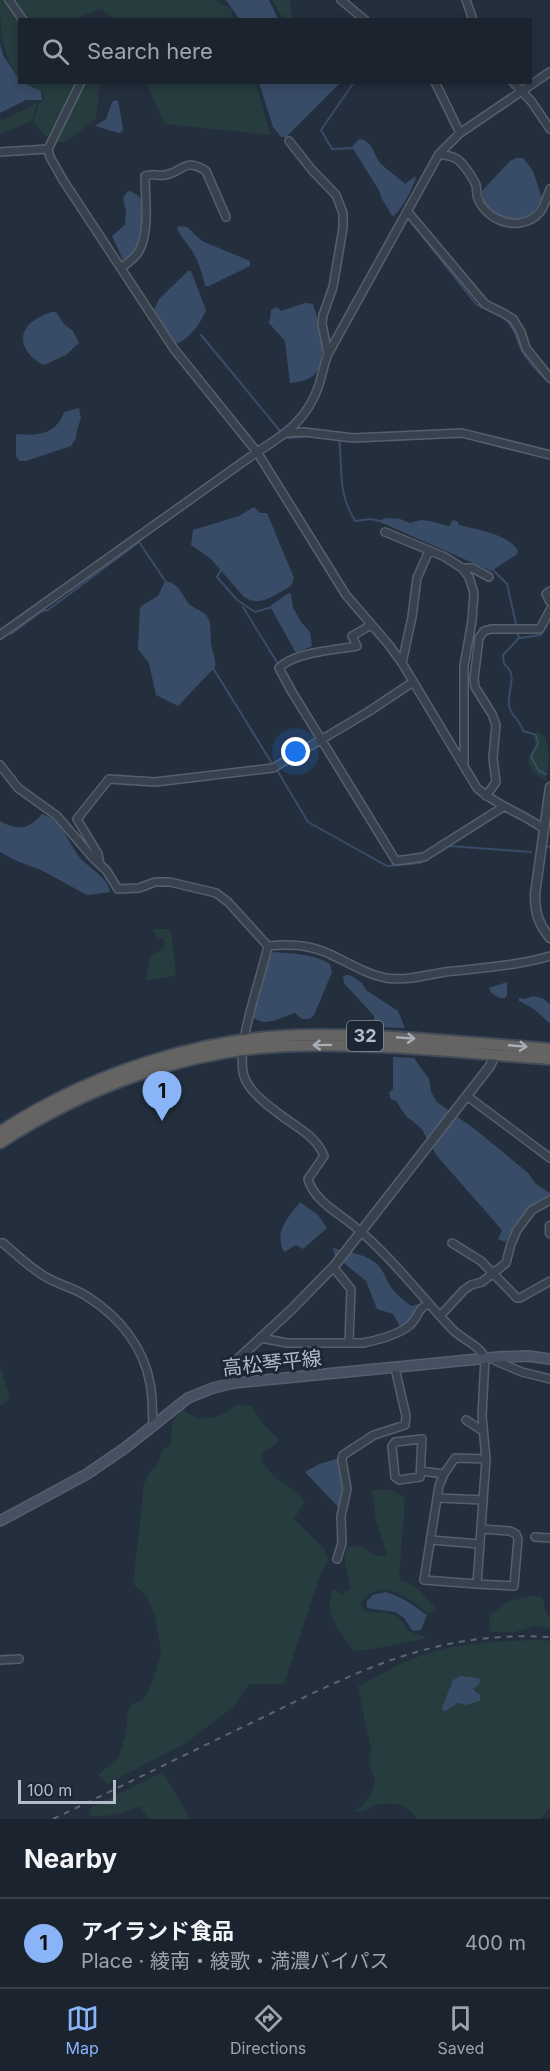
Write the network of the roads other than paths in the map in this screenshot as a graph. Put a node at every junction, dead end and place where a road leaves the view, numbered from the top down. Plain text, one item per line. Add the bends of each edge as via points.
1 (9, 0) edge
2 (341, 0) edge
3 (465, 0) edge
4 (22, 18) edge
5 (363, 18) edge
6 (472, 18) edge
7 (550, 72) edge
8 (80, 84) edge
9 (436, 84) edge
10 (515, 84) edge
11 (522, 91) junction
12 (550, 129) edge
13 (460, 133) junction
14 (289, 141) dead end
15 (48, 150) junction
16 (0, 152) edge
17 (439, 154) junction
18 (550, 189) edge
19 (408, 211) junction
20 (226, 217) dead end
21 (122, 267) junction
22 (328, 354) junction
23 (550, 378) edge
24 (288, 433) junction
25 (257, 452) junction
26 (550, 455) edge
27 (385, 532) dead end
28 (429, 551) junction
29 (462, 568) junction
30 (489, 577) dead end
31 (550, 591) edge
32 (550, 602) edge
33 (550, 610) edge
34 (371, 625) junction
35 (0, 635) edge
36 (402, 663) junction
37 (413, 682) junction
38 (321, 739) junction
39 (0, 765) edge
40 (465, 768) junction
41 (550, 787) edge
42 (486, 796) junction
43 (502, 807) junction
44 (544, 829) junction
45 (100, 864) junction
46 (550, 938) edge
47 (268, 946) junction
48 (550, 956) edge
49 (244, 1045) junction
50 (550, 1049) edge
51 (497, 1050) junction
52 (550, 1059) edge
53 (467, 1096) junction
54 (0, 1132) edge
55 (0, 1143) edge
56 (550, 1158) edge
57 (550, 1200) edge
58 (550, 1226) edge
59 (361, 1233) junction
60 (550, 1233) edge
61 (0, 1243) edge
62 (452, 1243) dead end
63 (334, 1266) junction
64 (493, 1274) junction
65 (550, 1281) edge
66 (429, 1304) junction
67 (440, 1316) junction
68 (261, 1338) junction
69 (349, 1342) junction
70 (489, 1358) junction
71 (550, 1359) edge
72 (395, 1368) junction
73 (550, 1379) edge
74 (234, 1383) junction
75 (466, 1420) dead end
76 (153, 1425) junction
77 (483, 1431) junction
78 (486, 1459) junction
79 (420, 1471) junction
80 (444, 1474) junction
81 (438, 1498) junction
82 (483, 1500) junction
83 (0, 1521) edge
84 (481, 1529) junction
85 (535, 1537) dead end
86 (550, 1538) edge
87 (431, 1540) junction
88 (480, 1544) junction
89 (337, 1559) dead end
90 (477, 1584) junction
91 (19, 1659) dead end
92 (0, 1660) edge

1 - 4 street
2 - 5 street
3 - 6 street
7 - 11 street
8 - 15 street
9 - 13 street
10 - 11 street
11 - 12 street
11 - 13 street
13 - 17 street
14 - 22 street via 336,195 343,213 333,287 322,324
15 - 16 street
15 - 21 street via 63,180
17 - 18 street via 457,159 475,184 482,206 504,222 533,220 541,213
17 - 19 street
19 - 22 street
19 - 23 street via 484,304 513,319 526,348
20 - 21 street via 206,171 200,167 191,164 169,175 145,176 147,211 140,249
21 - 25 street via 174,349
22 - 24 street via 310,405
24 - 25 street
24 - 26 street via 353,438 462,433
25 - 34 street via 346,595
25 - 35 street
27 - 28 street
28 - 29 street
28 - 36 street via 417,578
29 - 30 street via 472,568
29 - 40 street via 474,593 464,666
31 - 32 street via 546,594
33 - 42 street via 540,629 491,629 479,638 475,687 496,725 496,782
34 - 36 street
34 - 38 street via 352,636 357,646 300,656 279,668
36 - 37 street
37 - 38 street
37 - 40 street
38 - 43 street via 396,861 424,857
38 - 45 street via 270,768 155,782 109,779 77,819
39 - 45 street via 18,788 57,816
40 - 42 street
41 - 44 street
42 - 43 street
43 - 44 street
44 - 46 street via 535,912 539,925
45 - 47 street via 118,889 170,882 216,893
47 - 48 street via 287,944 321,950 374,974 399,980 528,963
47 - 49 street
49 - 51 highway, 32 via 316,1034 376,1036
49 - 54 highway, 32 via 208,1047 135,1066 60,1098
49 - 55 highway, 32 via 112,1084
49 - 59 street via 241,1060 249,1085 321,1148 324,1156 309,1175 309,1183 320,1198
51 -> 50 highway, 32
51 - 52 highway, 32
51 - 53 street
53 - 56 street
53 - 59 street
57 - 64 street via 532,1210 517,1230 506,1263
58 - 60 street
59 - 63 street
59 - 66 street
61 - 76 street via 47,1278 87,1296 121,1324 145,1368
62 - 64 street via 476,1257
63 - 68 street
63 - 69 street via 351,1289
64 - 65 street via 517,1298
64 - 67 street via 464,1290
66 - 67 street
66 - 69 street via 422,1306 415,1320 403,1330 375,1341
67 - 70 street
68 - 69 street via 286,1343
68 - 74 street via 234,1365
70 - 71 main road, 高松琴平線
70 - 72 main road, 高松琴平線
70 - 73 street
70 - 77 street via 482,1403
72 - 74 main road, 高松琴平線
72 - 89 street via 405,1425 374,1435 343,1455 347,1489
74 - 76 main road, 高松琴平線 via 188,1398
75 - 77 street
76 - 83 main road, 高松琴平線 via 87,1474
77 - 78 street
78 - 80 street via 455,1458
78 - 82 street
79 - 79 street via 420,1477 395,1477 395,1442 422,1439
79 - 80 street
80 - 81 street
81 - 82 street
81 - 87 street
82 - 84 street
84 - 88 street
84 - 90 street via 510,1531 518,1539 514,1586
85 - 86 street
87 - 88 street
87 - 90 street via 424,1580
88 - 90 street
91 - 92 street

